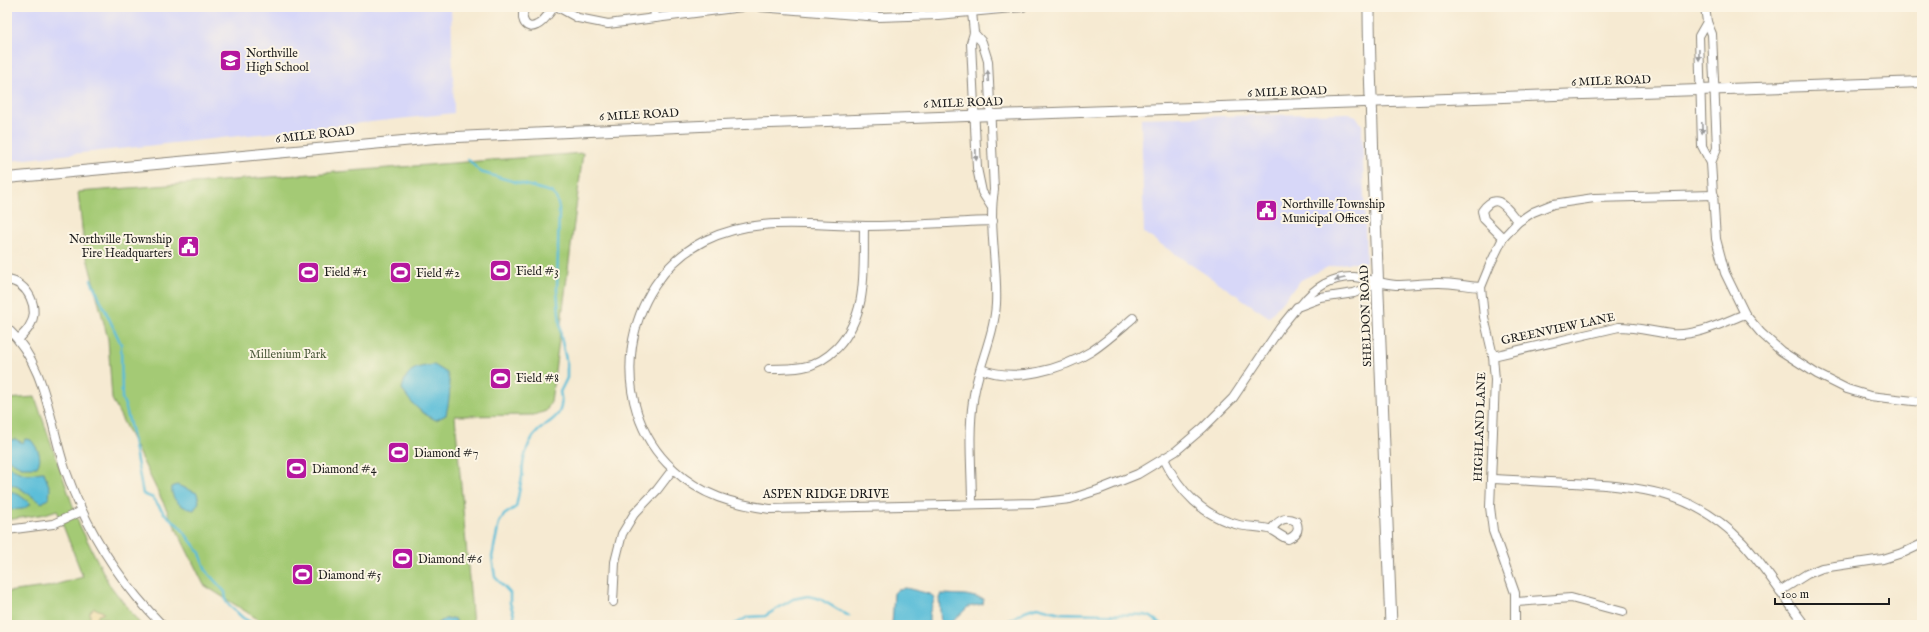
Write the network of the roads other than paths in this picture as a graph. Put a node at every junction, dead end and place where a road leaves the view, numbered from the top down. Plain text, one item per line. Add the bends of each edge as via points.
1 (526, 7) edge
2 (554, 7) edge
3 (558, 7) edge
4 (654, 7) edge
5 (742, 7) edge
6 (760, 7) edge
7 (778, 7) edge
8 (1023, 7) edge
9 (1369, 7) edge
10 (1706, 7) edge
11 (972, 12) junction
12 (655, 18) junction
13 (1707, 22) junction
14 (974, 33) junction
15 (1922, 82) edge
16 (1700, 90) junction
17 (1714, 90) junction
18 (1372, 102) junction
19 (990, 115) junction
20 (975, 116) junction
21 (1711, 163) junction
22 (7, 178) edge
23 (1714, 195) junction
24 (991, 206) junction
25 (993, 221) junction
26 (1518, 222) junction
27 (864, 226) junction
28 (1503, 238) junction
29 (7, 280) edge
30 (1378, 283) junction
31 (1481, 287) junction
32 (1302, 304) junction
33 (1745, 314) junction
34 (1133, 318) dead end
35 (7, 328) edge
36 (19, 339) junction
37 (1493, 356) junction
38 (769, 369) dead end
39 (981, 369) junction
40 (1922, 402) edge
41 (1164, 459) junction
42 (673, 469) junction
43 (1491, 479) junction
44 (972, 504) junction
45 (82, 511) junction
46 (7, 530) edge
47 (1271, 530) dead end
48 (1922, 544) edge
49 (1780, 591) junction
50 (613, 602) dead end
51 (1516, 602) junction
52 (1623, 612) dead end
53 (162, 625) edge
54 (1391, 625) edge
55 (1515, 625) edge
56 (1805, 625) edge

1 - 2 street via 522,19 530,26 538,25
3 - 12 street via 578,18 596,22 621,23
4 - 12 street
5 - 12 street
6 - 7 street
7 - 11 street via 879,17
8 - 11 street
9 - 18 main road, SHELDON ROAD via 1369,81
10 - 13 street
11 - 14 street
13 -> 16 street via 1699,36
13 - 17 street via 1712,34
19 -> 14 street via 988,61 982,42
14 - 20 street via 971,43
15 - 17 street, 6 MILE ROAD
16 - 17 street, 6 MILE ROAD
16 - 18 street, 6 MILE ROAD
16 -> 21 street via 1702,146
17 - 21 street via 1717,148
18 - 19 street, 6 MILE ROAD
18 - 30 main road, SHELDON ROAD
19 - 20 street, 6 MILE ROAD
19 - 24 street via 994,190
20 - 22 street, 6 MILE ROAD via 435,138
20 -> 24 street via 977,168 982,192
21 - 23 street
23 - 26 street, HIGHLAND LANE via 1569,201 1533,212
23 - 33 street via 1716,240 1725,273
24 - 25 street
25 - 27 street, ASPEN RIDGE DRIVE
25 - 39 street via 996,304
26 - 28 street, HIGHLAND LANE
26 - 28 street via 1500,202 1493,200 1487,204 1482,211 1484,219
27 - 38 street via 860,309 848,336 830,355 816,363 804,367
27 - 42 street, ASPEN RIDGE DRIVE via 801,223 758,224 737,228 695,246 662,275 648,296 636,324 631,345 630,379 643,426 657,451
28 - 31 street, HIGHLAND LANE
29 - 36 street via 23,287 33,305 30,327
30 - 31 street via 1439,283
30 - 32 street, ASPEN RIDGE DRIVE via 1354,293 1327,296
30 -> 32 street, ASPEN RIDGE DRIVE via 1354,277 1327,282 1310,293
30 - 54 main road, SHELDON ROAD
31 - 37 street, HIGHLAND LANE via 1484,317
32 - 41 street, ASPEN RIDGE DRIVE via 1291,313 1233,398 1203,428
33 - 37 street, GREENVIEW LANE via 1702,332 1671,334 1619,327
33 - 40 street via 1781,351 1847,389 1870,396
34 - 39 street via 1092,351 1055,367 1010,374 991,373
35 - 36 street
36 - 45 street via 35,366 66,470
37 - 43 street, HIGHLAND LANE via 1495,380
39 - 44 street via 971,416
41 - 44 street, ASPEN RIDGE DRIVE via 1138,474 1070,499
41 - 47 street via 1181,488 1193,501 1209,512 1224,521
42 - 44 street, ASPEN RIDGE DRIVE via 716,497 739,505 770,509
42 - 50 street via 634,514 622,534 615,562
43 - 49 street via 1631,487 1655,491 1678,499 1703,511 1742,542
43 - 51 street, HIGHLAND LANE via 1491,521
45 - 46 street via 53,524
45 - 53 street via 127,585
48 - 49 street via 1884,559 1822,568
49 - 56 street
51 - 52 street via 1571,598
51 - 55 street, HIGHLAND LANE

